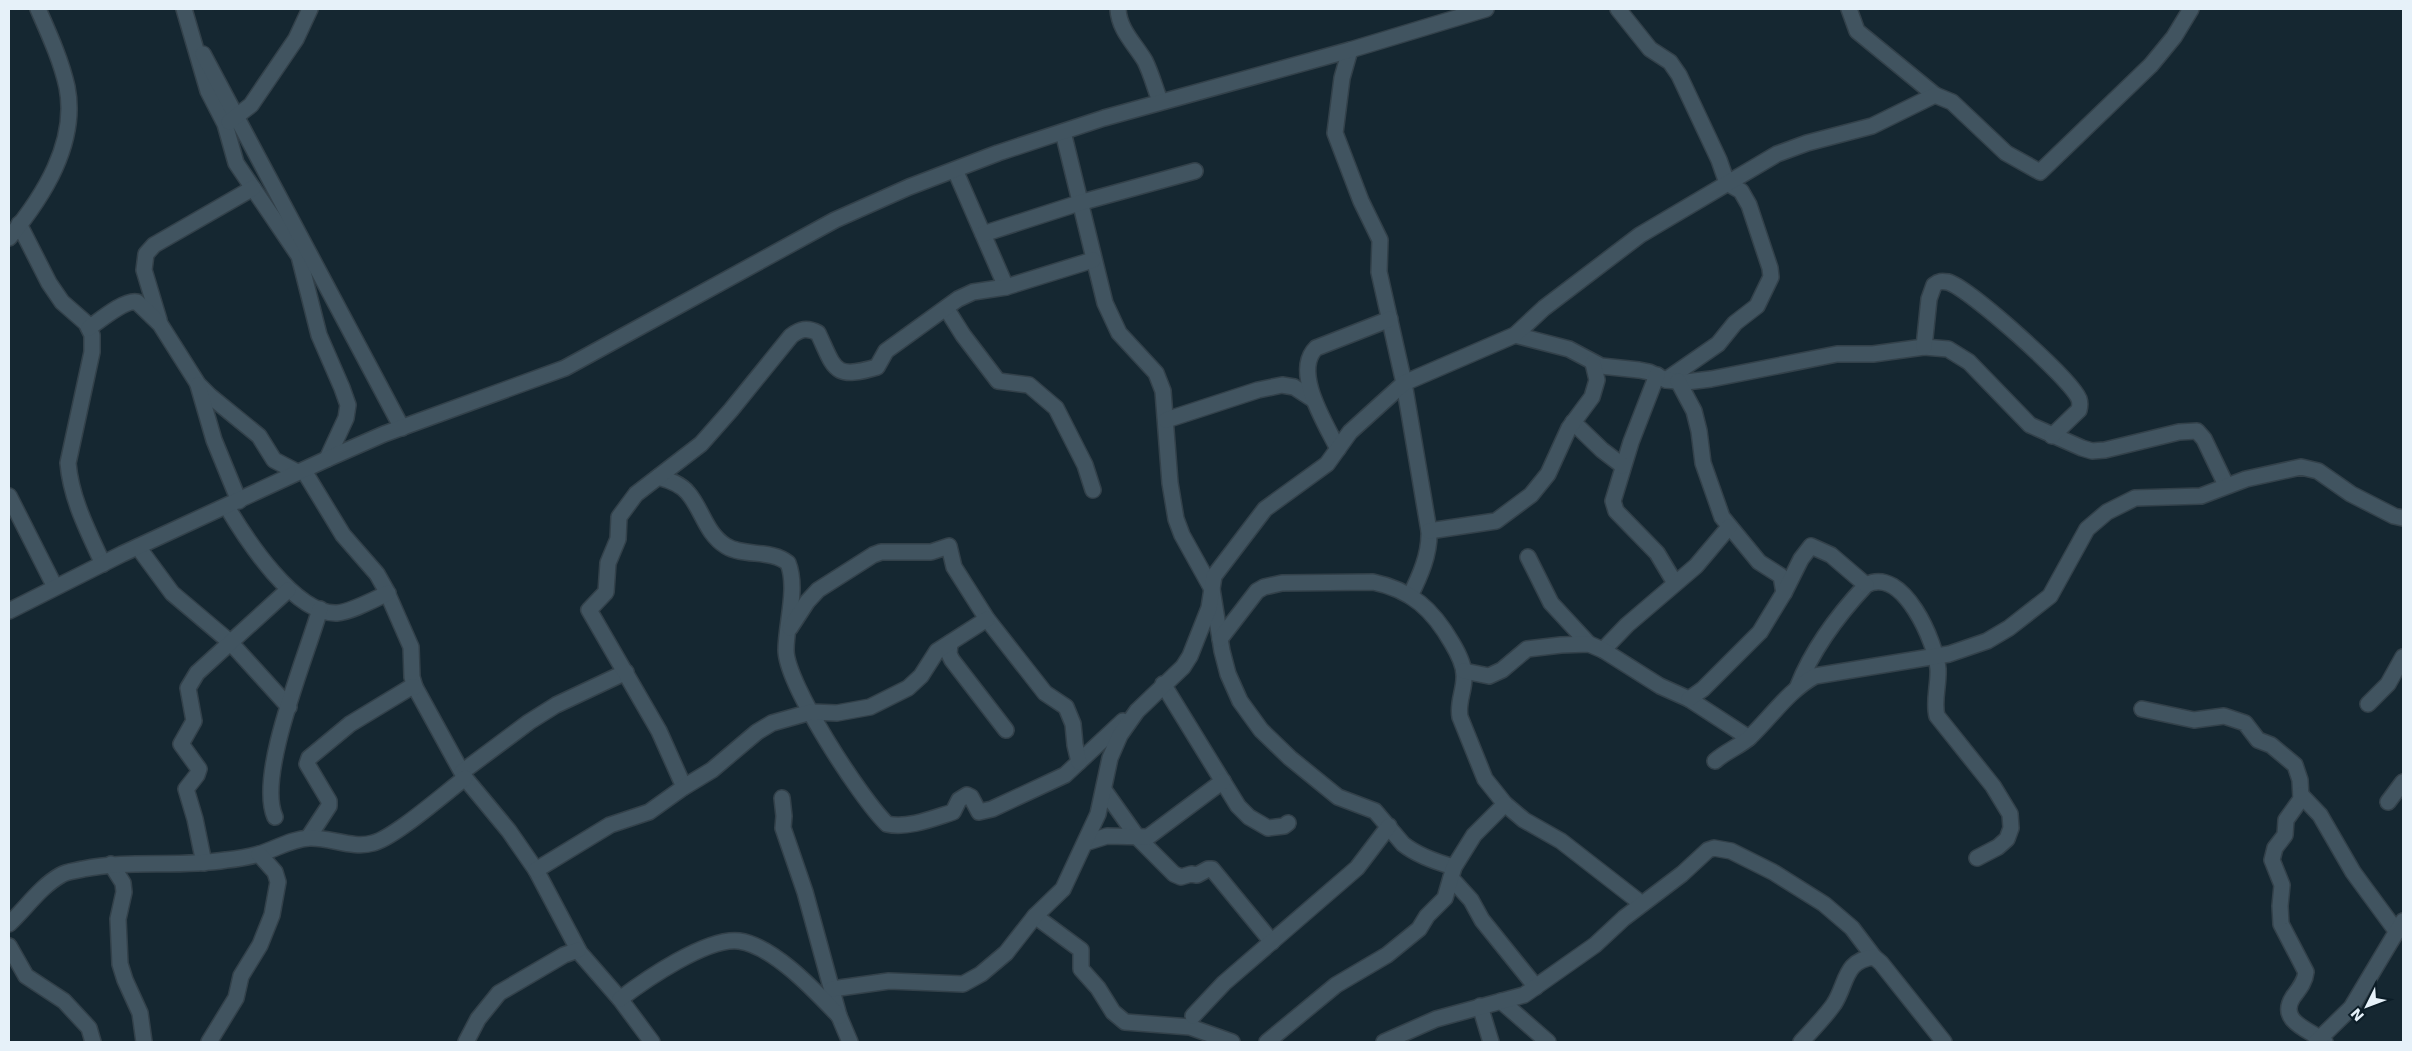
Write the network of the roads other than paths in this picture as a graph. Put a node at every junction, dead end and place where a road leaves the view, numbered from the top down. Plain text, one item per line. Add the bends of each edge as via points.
1 (38, 9) edge
2 (184, 9) edge
3 (310, 9) edge
4 (1118, 9) edge
5 (1482, 9) edge
6 (1618, 9) edge
7 (1849, 9) edge
8 (2191, 9) edge
9 (1350, 50) junction
10 (1934, 95) junction
11 (1160, 101) junction
12 (231, 121) junction
13 (1063, 132) junction
14 (955, 170) junction
15 (1195, 171) dead end
16 (1727, 183) junction
17 (253, 188) junction
18 (1079, 203) junction
19 (19, 224) junction
20 (983, 234) junction
21 (9, 238) edge
22 (1093, 260) junction
23 (1006, 287) junction
24 (946, 308) junction
25 (1390, 319) junction
26 (160, 324) junction
27 (89, 328) junction
28 (1515, 335) junction
29 (1924, 347) junction
30 (1593, 363) junction
31 (1667, 379) junction
32 (1404, 383) junction
33 (198, 384) junction
34 (1314, 400) junction
35 (1166, 420) junction
36 (1573, 422) junction
37 (402, 428) junction
38 (2052, 436) junction
39 (1338, 449) junction
40 (327, 459) junction
41 (1624, 466) junction
42 (300, 472) junction
43 (658, 477) junction
44 (2226, 484) junction
45 (1093, 490) dead end
46 (9, 496) edge
47 (233, 504) junction
48 (2398, 517) edge
49 (1729, 527) junction
50 (2403, 528) edge
51 (1429, 531) junction
52 (138, 547) junction
53 (1528, 557) dead end
54 (103, 564) junction
55 (1676, 584) junction
56 (1866, 586) junction
57 (55, 587) junction
58 (288, 590) junction
59 (1212, 590) junction
60 (388, 593) junction
61 (1784, 593) junction
62 (1410, 596) junction
63 (320, 609) junction
64 (9, 611) edge
65 (987, 619) junction
66 (788, 631) junction
67 (1220, 639) junction
68 (230, 642) junction
69 (950, 643) junction
70 (1596, 647) junction
71 (1936, 656) junction
72 (2403, 657) edge
73 (1464, 671) junction
74 (626, 672) junction
75 (2397, 681) edge
76 (1163, 684) junction
77 (415, 687) junction
78 (1797, 689) junction
79 (1688, 699) junction
80 (2368, 704) dead end
81 (289, 707) junction
82 (2142, 709) dead end
83 (1137, 711) junction
84 (812, 712) junction
85 (1006, 730) dead end
86 (1749, 738) junction
87 (1715, 761) dead end
88 (1079, 762) junction
89 (463, 775) junction
90 (1223, 781) junction
91 (2403, 782) edge
92 (684, 787) junction
93 (1104, 790) junction
94 (2301, 795) junction
95 (782, 798) dead end
96 (2388, 802) dead end
97 (1504, 804) junction
98 (275, 817) dead end
99 (1288, 823) dead end
100 (1389, 826) junction
101 (308, 838) junction
102 (1138, 838) junction
103 (1088, 842) dead end
104 (259, 854) junction
105 (1977, 858) dead end
106 (204, 863) junction
107 (111, 864) junction
108 (536, 870) junction
109 (1453, 872) junction
110 (1642, 904) junction
111 (1035, 916) junction
112 (9, 924) edge
113 (2400, 926) edge
114 (1272, 942) junction
115 (9, 946) edge
116 (578, 950) junction
117 (1874, 957) junction
118 (1536, 986) junction
119 (832, 989) junction
120 (620, 999) junction
121 (1501, 1001) junction
122 (1480, 1006) junction
123 (840, 1016) junction
124 (1193, 1016) dead end
125 (2320, 1041) edge
126 (93, 1042) edge
127 (144, 1042) edge
128 (209, 1042) edge
129 (466, 1042) edge
130 (652, 1042) edge
131 (850, 1042) edge
132 (1232, 1042) edge
133 (1267, 1042) edge
134 (1384, 1042) edge
135 (1491, 1042) edge
136 (1548, 1042) edge
137 (1801, 1042) edge
138 (1944, 1042) edge

1 - 19 street via 61,65 69,113 64,144 52,176
2 - 12 street via 208,91
3 - 12 street via 285,57 251,105
4 - 11 street via 1128,36 1145,61
5 - 9 street
6 - 16 street via 1650,49 1670,62 1679,75
7 - 10 street via 1857,31
8 - 10 street via 2151,65 2040,172 2006,153 1952,102
9 - 11 street
9 - 25 street via 1342,78 1335,134 1360,201 1380,240 1378,268
10 - 16 street via 1872,126 1777,154
11 - 13 street
12 - 17 street via 236,163
12 - 37 street
13 - 14 street
13 - 18 street
14 - 20 street
14 - 37 street via 835,220 566,368
15 - 18 street
16 - 28 street via 1626,244
16 - 31 street via 1741,191 1749,205 1770,268 1770,282 1757,306 1735,322 1718,344
17 - 26 street via 154,245 146,254 144,270
17 - 40 street via 299,256 319,335 348,405 346,418
18 - 20 street
18 - 22 street
19 - 21 street
19 - 27 street via 49,283 62,302
20 - 23 street
22 - 23 street
22 - 35 street via 1105,303 1118,331 1160,380
23 - 24 street via 974,292
24 - 43 street via 886,351 877,367 847,374 834,366 818,333 806,329 798,331 701,444
24 - 45 street via 998,381 1029,385 1056,408 1081,457
25 - 32 street
25 - 34 street via 1359,329 1312,351 1307,370
26 - 27 street via 142,305 133,301
26 - 33 street
27 - 54 street via 92,352 68,462 78,508
28 - 30 street via 1570,349
28 - 32 street
29 - 31 street via 1873,354 1828,355 1711,380
29 - 38 street via 1948,349 1959,354 2027,423
29 - 38 street via 1929,299 1934,285 1948,282 1970,294 1994,312 2067,382 2078,397 2079,410
30 - 31 street via 1639,370
30 - 36 street via 1597,376 1595,390
31 - 41 street
31 - 49 street via 1694,411 1703,463 1721,514
32 - 39 street via 1350,432
32 - 51 street
33 - 42 street via 218,405 259,436 274,460
33 - 47 street
34 - 35 street via 1294,387 1282,385
34 - 39 street
35 - 59 street via 1176,519
36 - 41 street
36 - 51 street via 1548,474 1517,506 1496,521
37 - 40 street
38 - 44 street via 2098,451 2195,430 2204,439
39 - 59 street via 1327,464 1265,509 1214,576
40 - 42 street
41 - 55 street via 1613,502 1616,511 1657,553
42 - 47 street
42 - 60 street
43 - 66 street via 689,493 707,527 727,547 779,557 788,562 791,596
43 - 74 street via 636,494 619,517 618,539 608,563 606,592 589,610
44 - 48 street via 2294,468 2312,468 2351,494
44 - 71 street via 2201,496 2135,498 2106,512 2084,534 2054,591 2043,603 1987,641
46 - 57 street
47 - 52 street
47 - 58 street via 258,553
48 - 50 street
49 - 55 street
49 - 61 street via 1759,562 1781,576
51 - 62 street via 1422,572
52 - 54 street
52 - 68 street via 172,593
53 - 70 street via 1551,603
54 - 57 street
55 - 70 street
56 - 61 street via 1831,555 1812,545 1800,559
56 - 71 street via 1884,584 1902,592 1928,633
56 - 78 street via 1846,607 1818,647
57 - 64 street
58 - 63 street
58 - 68 street
59 - 67 street
59 - 76 street via 1207,615 1190,656 1183,668
60 - 63 street via 337,613
60 - 77 street via 411,647
61 - 79 street via 1760,632 1703,689
62 - 67 street via 1386,585 1356,580 1268,585 1258,590
62 - 73 street via 1436,616 1458,652
63 - 81 street
65 - 66 street via 954,566 952,550 948,546 931,552 881,552 873,555 818,590
65 - 69 street
65 - 88 street via 1045,693 1066,707 1073,724
66 - 84 street via 787,660 795,683
67 - 100 street via 1232,685 1261,730 1338,797 1373,809
68 - 81 street
68 - 106 street via 197,673 188,688 194,721 181,744 199,769 186,790
69 - 84 street via 934,655 917,682 885,700 837,713
69 - 85 street via 952,660
70 - 73 street via 1561,644 1527,649 1499,672 1489,676
70 - 79 street
71 - 78 street via 1815,676
71 - 105 street via 1937,716 1993,786 2011,818 2011,831 2007,838
72 - 75 street
73 - 97 street via 1458,706 1460,717 1485,780
74 - 89 street via 556,705 529,722
74 - 92 street via 659,731
75 - 80 street
76 - 83 street
76 - 90 street
77 - 89 street
77 - 101 street via 350,724 309,758 307,764 330,806
78 - 86 street
79 - 86 street
81 - 98 street via 272,777 271,808
82 - 94 street via 2194,720 2224,716 2245,723 2258,740 2293,763 2300,780
83 - 88 street
83 - 93 street via 1112,753
84 - 88 street via 855,785 890,825 954,811 959,800 967,795 977,810 985,812 1065,775
84 - 92 street via 763,728 712,770
86 - 87 street
89 - 101 street via 402,826 373,843 362,845
89 - 108 street
90 - 99 street via 1238,806 1252,819 1268,828
90 - 102 street via 1155,832 1146,838
91 - 96 street
92 - 108 street via 649,812 610,825
93 - 102 street
93 - 111 street via 1098,814 1065,885
94 - 113 street via 2320,815 2353,872
94 - 125 street via 2286,820 2286,835 2275,848 2272,860 2282,884 2281,924 2306,973 2289,1012 2301,1028
95 - 119 street via 783,828
97 - 109 street via 1474,835
97 - 110 street via 1524,820 1561,841
100 - 109 street via 1404,846
100 - 114 street via 1357,868
101 - 104 street via 284,843
102 - 103 street via 1107,836
102 - 114 street via 1176,876 1198,875 1212,869
104 - 106 street
104 - 128 street via 275,872 278,882 273,909 260,944 242,976 236,998
106 - 107 street
107 - 112 street via 63,874 50,882
107 - 127 street via 123,883 124,892 118,919 120,964 140,1014
108 - 116 street
109 - 118 street via 1482,920
109 - 133 street via 1445,898 1409,938 1336,985
110 - 117 street via 1708,850 1721,848 1773,872 1824,904 1852,928
110 - 118 street via 1595,945
111 - 119 street via 1006,954 967,982 888,981
111 - 132 street via 1081,950 1081,969 1119,1019 1190,1027
113 - 125 street via 2351,1008
114 - 124 street via 1224,983
115 - 126 street via 26,976 64,1001 89,1028
116 - 120 street
116 - 129 street via 499,994 478,1019
117 - 137 street via 1864,958 1845,976 1834,1003
117 - 138 street
118 - 121 street via 1524,995
119 - 123 street
120 - 123 street via 669,965 709,947 736,941 755,946 782,964
120 - 130 street
121 - 122 street
121 - 136 street
122 - 134 street via 1436,1019
122 - 135 street
123 - 131 street

